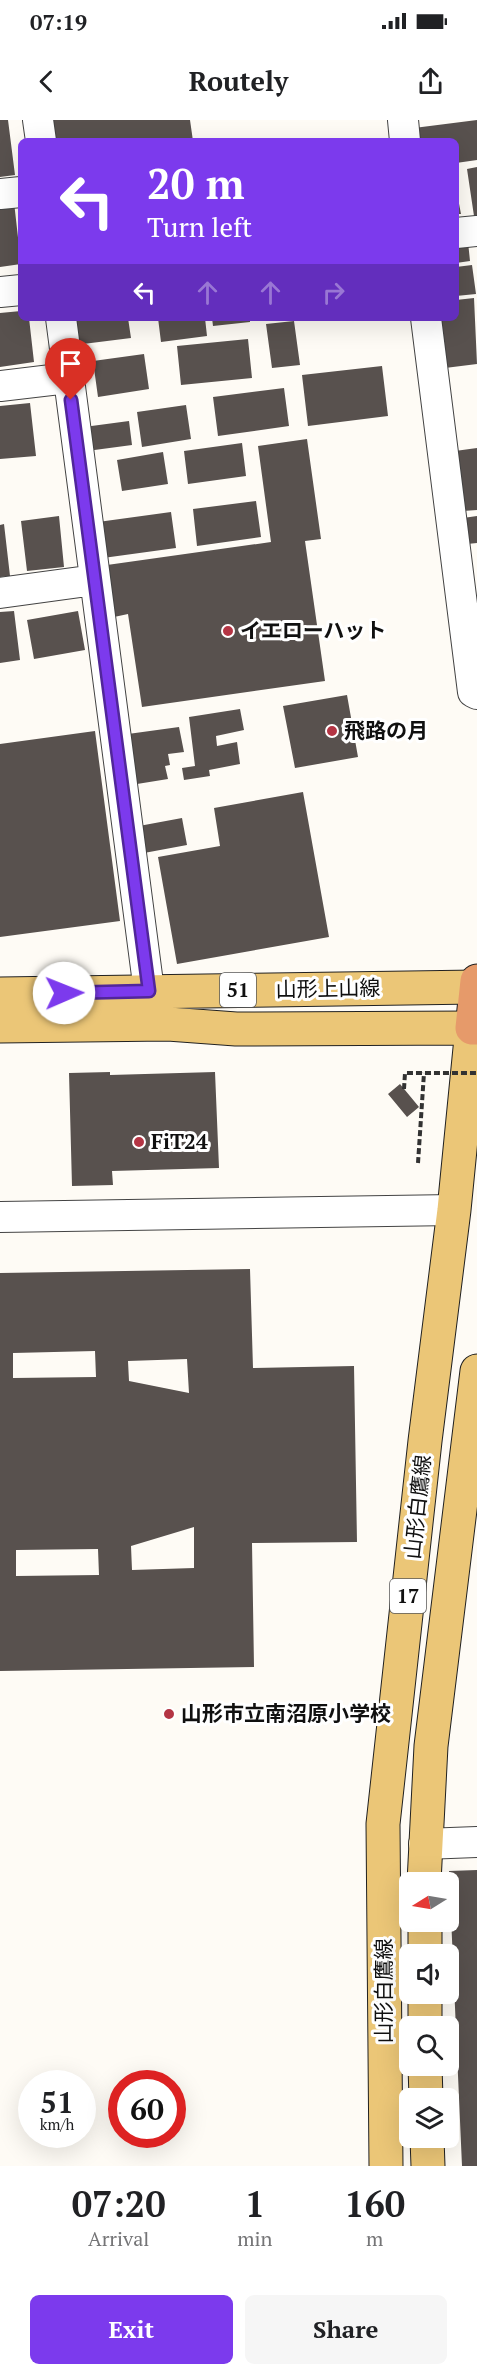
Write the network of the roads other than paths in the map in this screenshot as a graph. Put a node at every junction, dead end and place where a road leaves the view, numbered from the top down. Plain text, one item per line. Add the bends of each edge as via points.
1 (38, 120) edge
2 (403, 120) edge
3 (41, 138) edge
4 (405, 138) edge
5 (18, 192) edge
6 (0, 194) edge
7 (477, 231) edge
8 (459, 233) edge
9 (18, 290) edge
10 (0, 292) edge
11 (61, 321) edge
12 (426, 321) edge
13 (68, 378) junction
14 (0, 386) edge
15 (95, 580) junction
16 (0, 593) edge
17 (477, 694) edge
18 (477, 985) edge
19 (149, 991) junction
20 (0, 994) edge
21 (0, 1026) edge
22 (474, 1028) edge
23 (454, 1210) junction
24 (0, 1217) edge
25 (477, 1371) edge
26 (477, 1842) edge
27 (424, 1844) junction
28 (424, 1872) edge
29 (427, 2148) edge
30 (386, 2166) edge
31 (428, 2166) edge

1 - 3 lane
2 - 4 lane
5 - 6 lane
7 - 8 lane
9 - 10 lane
11 - 13 lane
12 - 17 lane via 473,692
13 - 14 lane
13 - 15 lane
15 - 16 lane
15 - 19 lane
18 - 19 main road, 山形上山線 / 51
18 - 22 highway
19 - 20 main road, 山形上山線 / 51
21 - 22 main road, 山形上山線 / 51
22 - 23 main road, 山形白鷹線 / 17
23 - 24 lane
23 - 30 main road, 山形白鷹線 / 17 via 383,1824
25 - 27 main road, 山形白鷹線 / 17 via 431,1746
26 - 27 lane
27 - 28 main road, 山形白鷹線 / 17
29 - 31 main road

